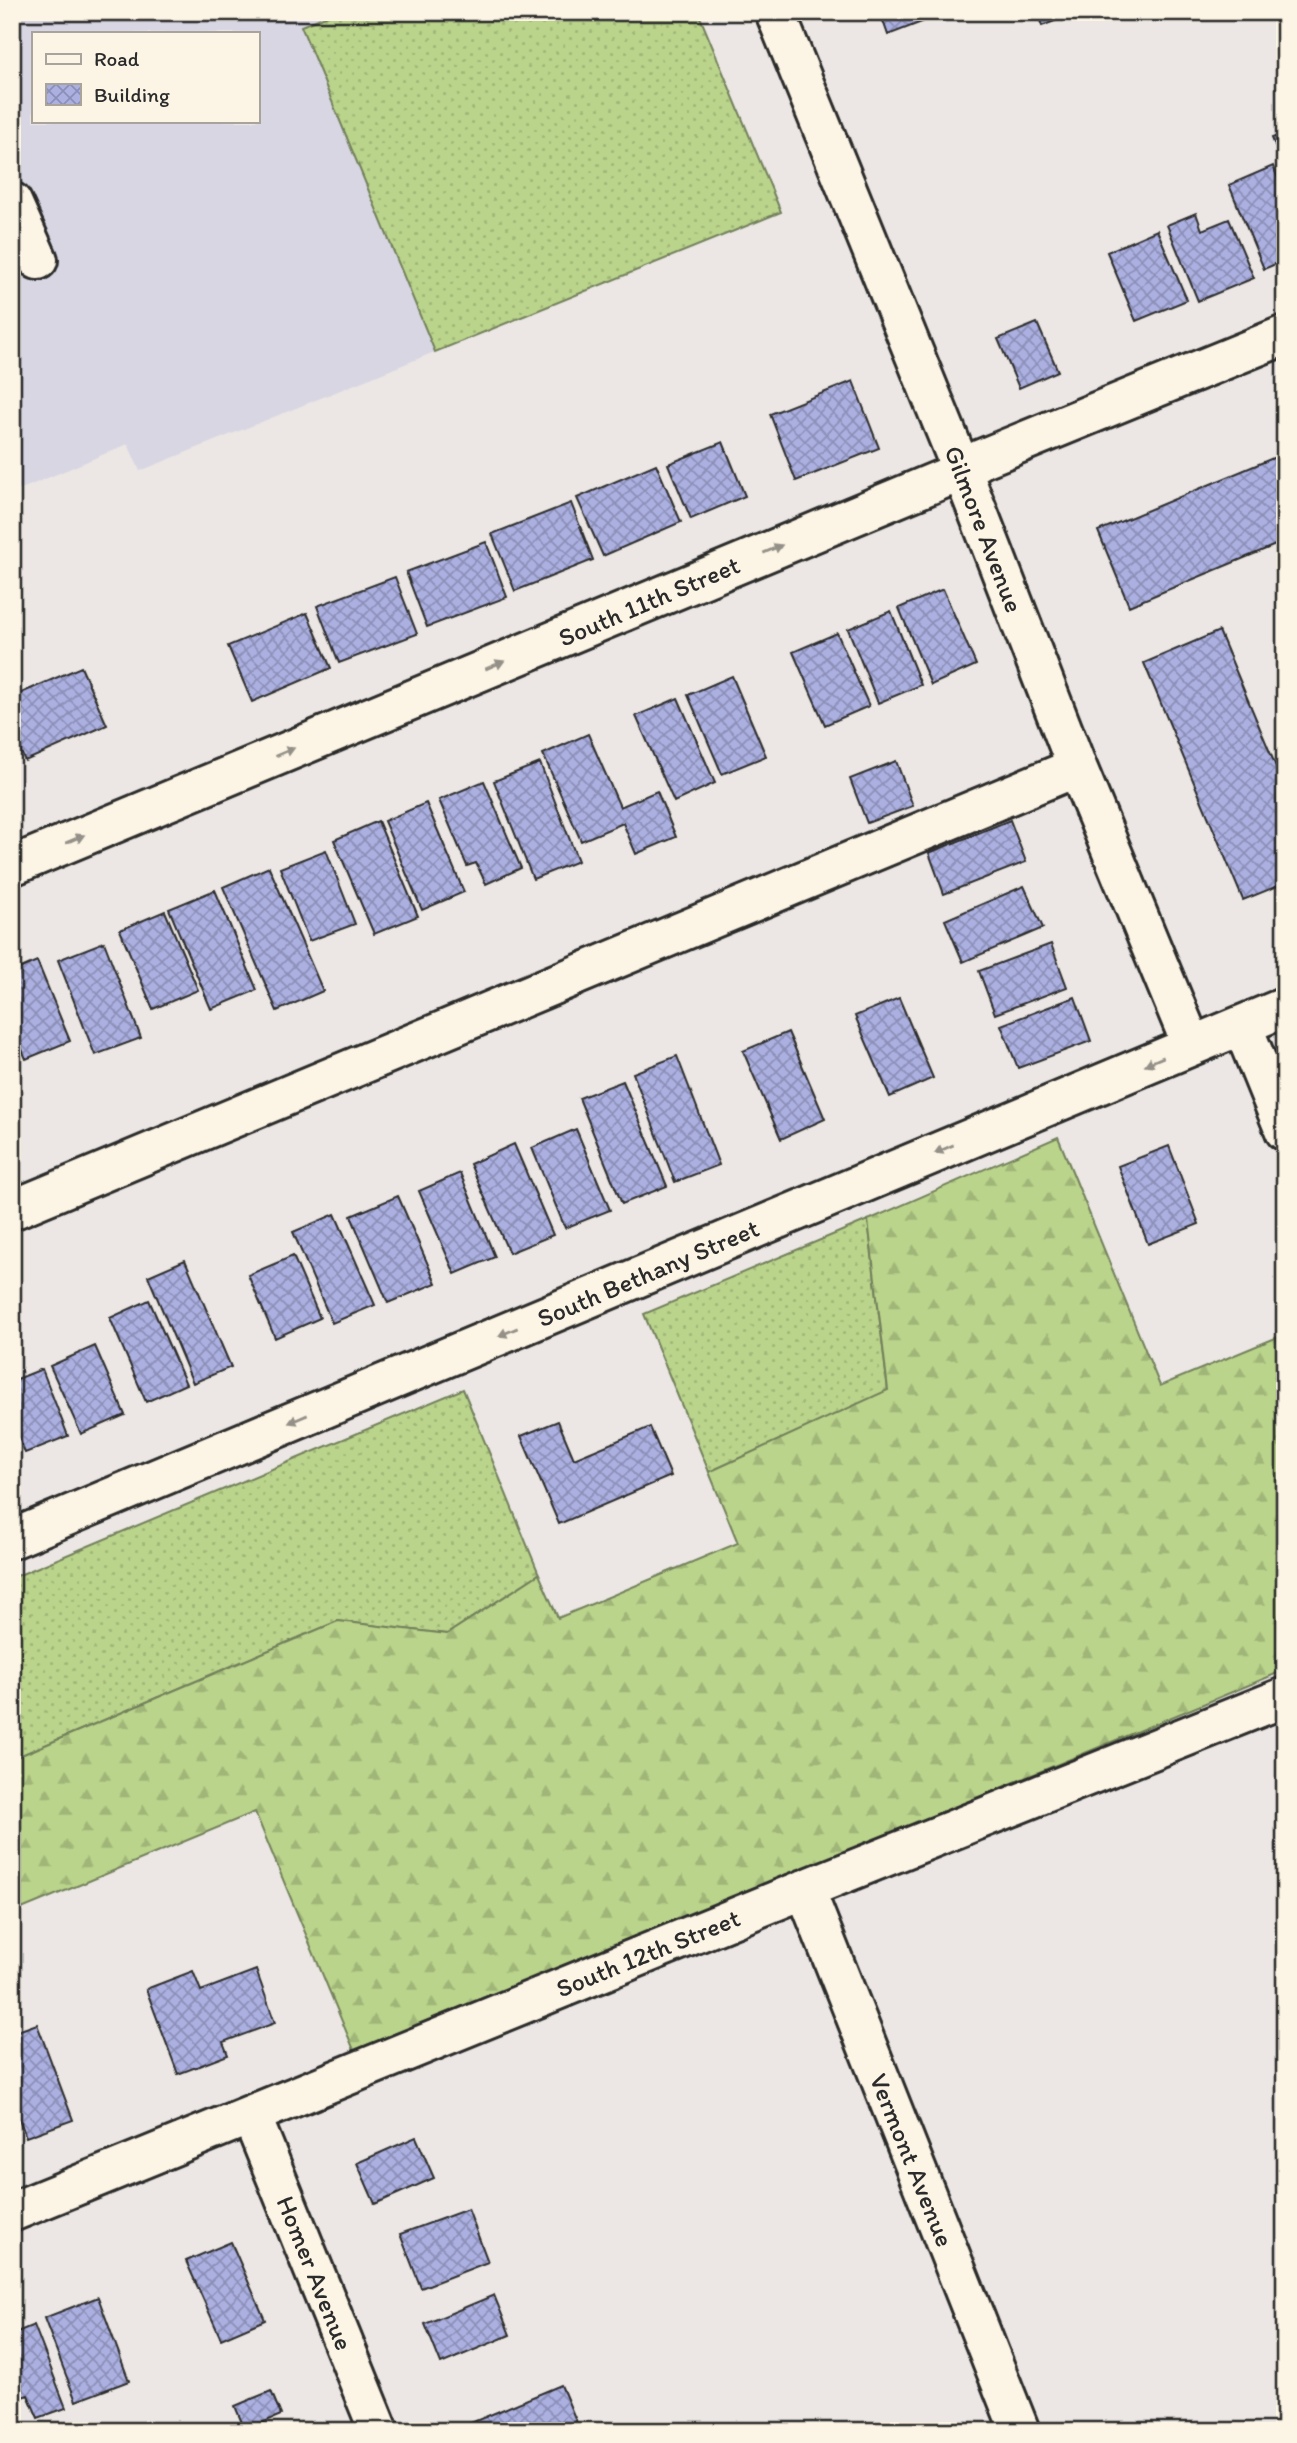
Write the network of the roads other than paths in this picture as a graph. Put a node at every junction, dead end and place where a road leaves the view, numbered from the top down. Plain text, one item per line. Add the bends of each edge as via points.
1 (775, 12) edge
2 (12, 202) edge
3 (38, 260) dead end
4 (1285, 335) edge
5 (962, 471) junction
6 (1077, 767) junction
7 (12, 866) edge
8 (1285, 1007) edge
9 (1242, 1025) junction
10 (1192, 1046) junction
11 (1285, 1131) edge
12 (12, 1210) edge
13 (12, 1539) edge
14 (1285, 1697) edge
15 (805, 1889) junction
16 (251, 2115) junction
17 (12, 2212) edge
18 (379, 2431) edge
19 (1020, 2431) edge

1 - 5 street, Gilmore Avenue
2 - 3 street
4 - 5 street, South 11th Street via 981,459
5 - 6 street, Gilmore Avenue
7 -> 5 street, South 11th Street
6 - 10 street, Gilmore Avenue
6 - 12 street
8 - 9 street, South Bethany Street
9 - 10 street, South Bethany Street
9 - 11 street
10 -> 13 street, South Bethany Street
14 - 15 street, South 12th Street
15 - 16 street, South 12th Street
15 - 19 street, Vermont Avenue
16 - 17 street, South 12th Street
16 - 18 street, Homer Avenue

